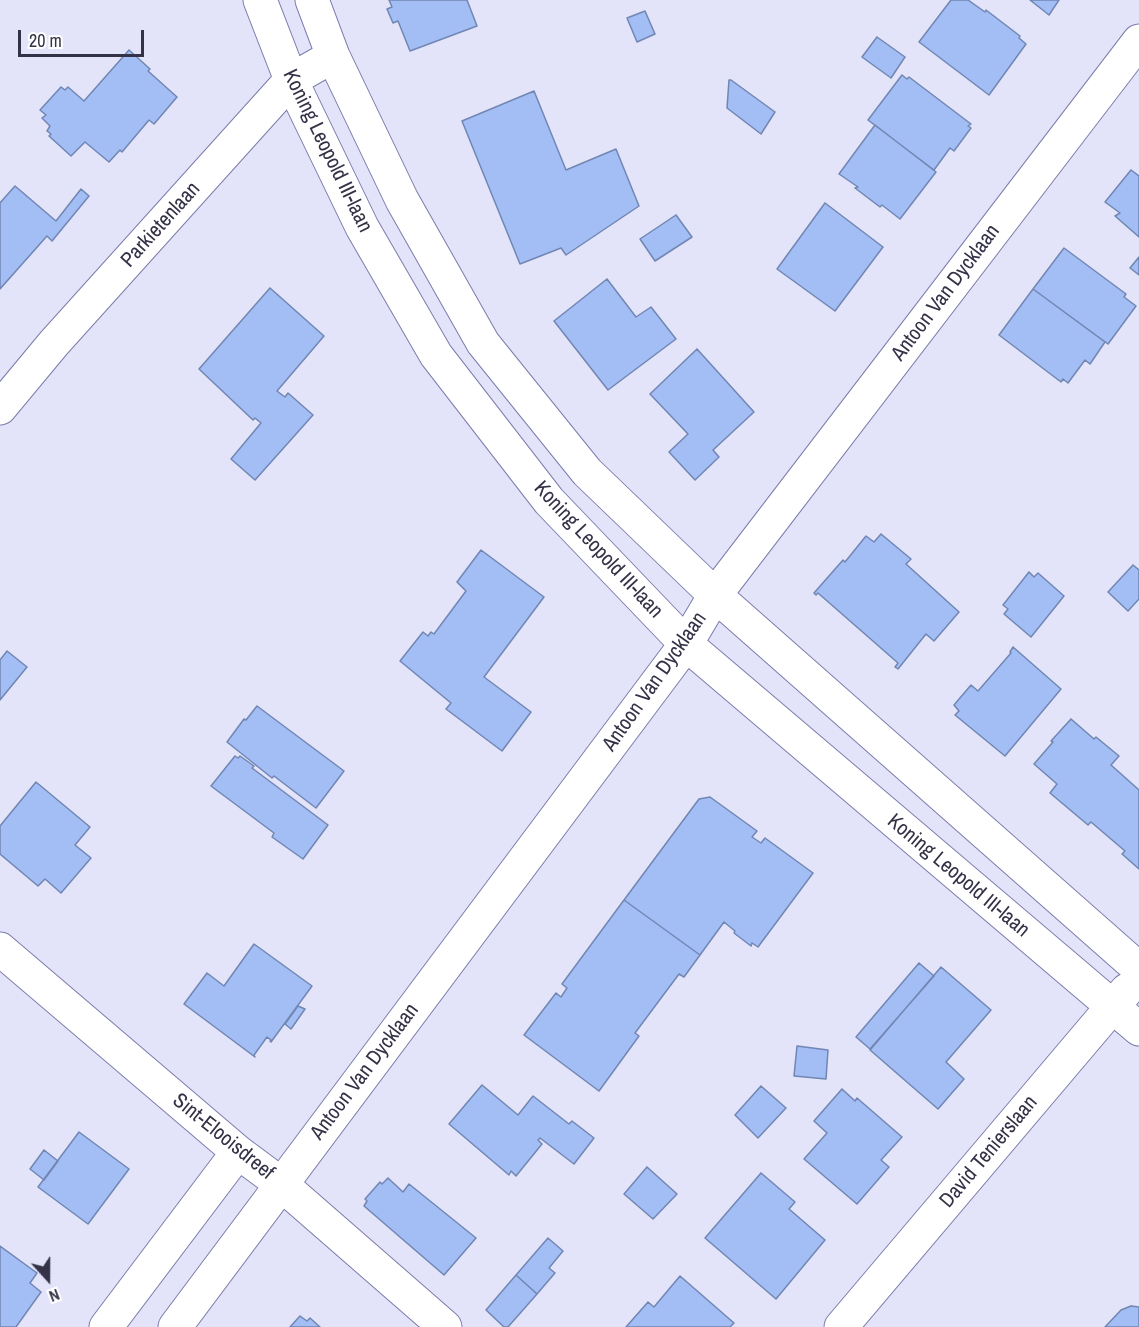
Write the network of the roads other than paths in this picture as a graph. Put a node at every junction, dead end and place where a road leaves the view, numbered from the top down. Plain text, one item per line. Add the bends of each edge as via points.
1 (260, 0) edge
2 (312, 0) edge
3 (1139, 41) edge
4 (333, 56) junction
5 (291, 80) junction
6 (0, 408) edge
7 (715, 595) junction
8 (686, 644) junction
9 (0, 949) edge
10 (1139, 969) edge
11 (1139, 978) edge
12 (1112, 1007) junction
13 (1139, 1029) edge
14 (238, 1152) junction
15 (281, 1184) junction
16 (106, 1327) edge
17 (175, 1327) edge
18 (445, 1327) edge
19 (841, 1327) edge

1 - 5 street, Koning Leopold III-laan
2 - 4 street
3 - 7 street, Antoon Van Dycklaan
4 - 5 street, Parkietenlaan
4 - 7 street via 402,200 483,343 588,472
5 - 6 street, Parkietenlaan
5 - 8 street, Koning Leopold III-laan via 362,227 436,355 549,501
7 - 8 street, Antoon Van Dycklaan
7 - 10 street
8 - 12 street, Koning Leopold III-laan
8 - 15 street, Antoon Van Dycklaan
9 - 14 street, Sint-Elooisdreef
11 - 12 street, David Tenierslaan
12 - 13 street, Koning Leopold III-laan
12 - 19 street, David Tenierslaan
14 - 15 street, Sint-Elooisdreef
14 - 16 street
15 - 17 street, Antoon Van Dycklaan
15 - 18 street, Sint-Elooisdreef

